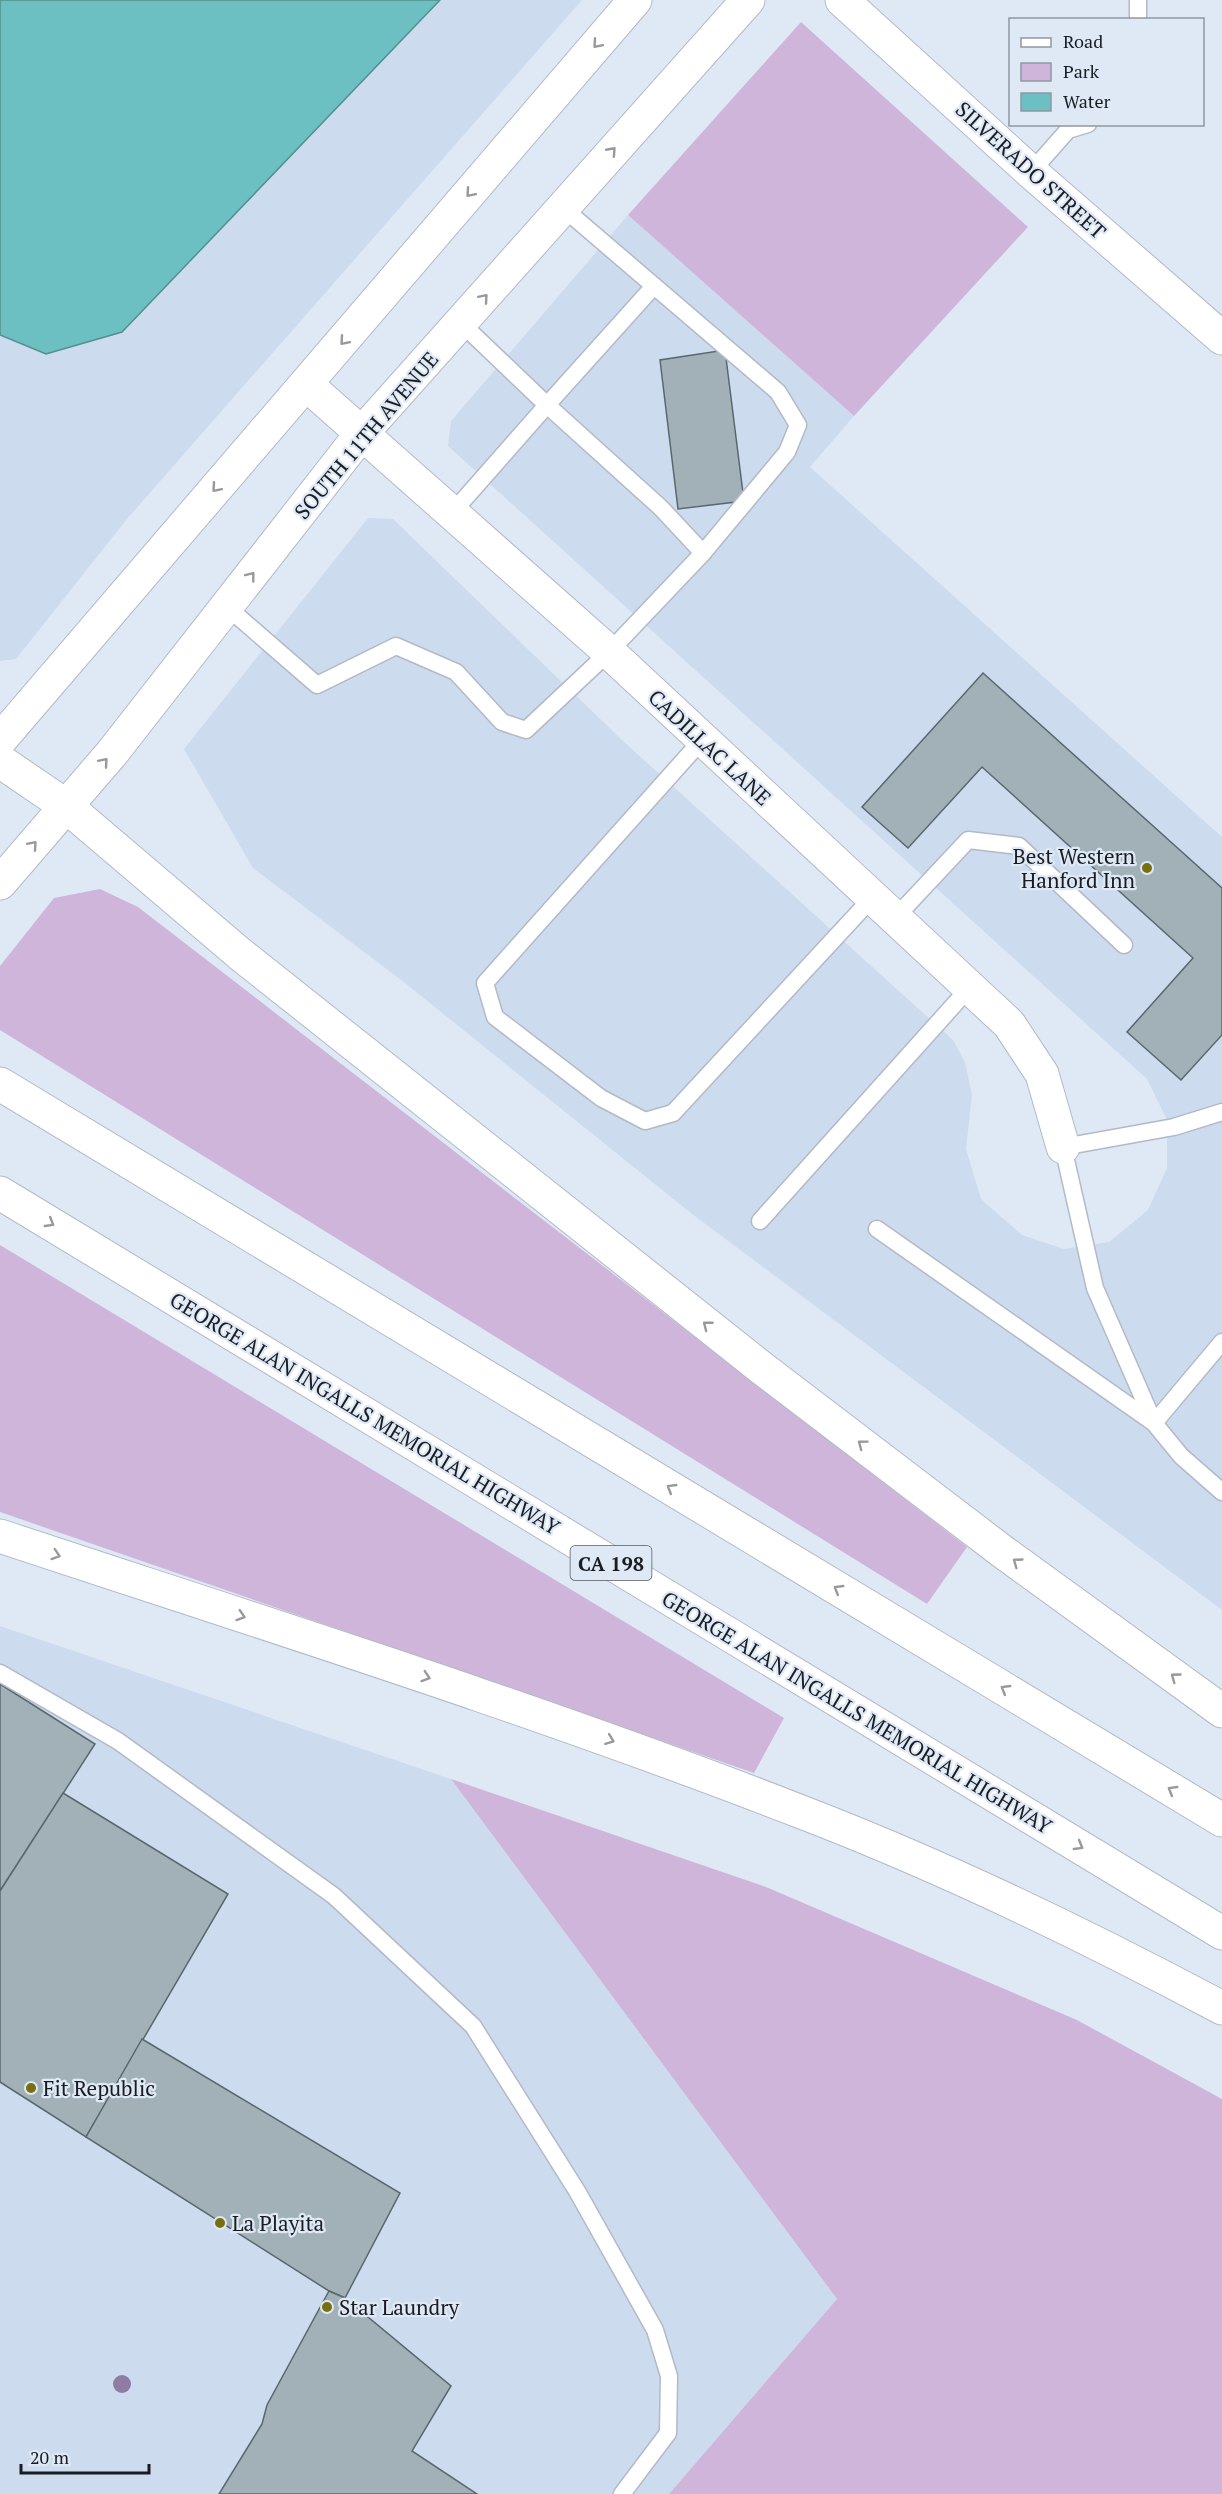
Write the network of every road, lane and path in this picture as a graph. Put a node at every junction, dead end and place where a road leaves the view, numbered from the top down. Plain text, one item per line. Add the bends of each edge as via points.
1 (635, 0) edge
2 (748, 0) edge
3 (843, 0) edge
4 (1138, 0) edge
5 (1138, 18) edge
6 (1081, 126) edge
7 (1031, 172) junction
8 (562, 207) junction
9 (654, 286) junction
10 (462, 324) junction
11 (1222, 338) edge
12 (306, 384) junction
13 (547, 405) junction
14 (362, 433) junction
15 (452, 513) junction
16 (703, 553) junction
17 (226, 606) junction
18 (609, 652) junction
19 (0, 740) edge
20 (702, 740) junction
21 (0, 761) edge
22 (66, 806) junction
23 (0, 884) edge
24 (883, 909) junction
25 (1124, 945) dead end
26 (970, 987) junction
27 (0, 1084) edge
28 (1222, 1112) edge
29 (1063, 1147) junction
30 (0, 1192) edge
31 (760, 1221) dead end
32 (877, 1229) dead end
33 (1222, 1342) edge
34 (1154, 1423) junction
35 (1222, 1492) edge
36 (0, 1536) edge
37 (0, 1673) edge
38 (1222, 1711) edge
39 (1222, 1820) edge
40 (1222, 1933) edge
41 (1222, 2008) edge
42 (622, 2494) edge

1 -> 12 main road
8 -> 2 main road, SOUTH 11TH AVENUE
3 - 7 main road, SILVERADO STREET
4 - 5 lane
6 - 7 lane via 1068,130
7 - 11 main road, SILVERADO STREET
8 - 9 lane
10 -> 8 main road, SOUTH 11TH AVENUE
9 - 13 lane
9 - 16 lane via 778,392 798,425 787,452
10 - 13 lane
10 - 14 main road, SOUTH 11TH AVENUE
12 - 14 main road, CADILLAC LANE
12 -> 19 main road
13 - 15 lane
13 - 16 lane via 661,508
14 - 15 main road, CADILLAC LANE
17 -> 14 main road, SOUTH 11TH AVENUE
15 - 18 main road, CADILLAC LANE
16 - 18 lane
17 - 18 lane via 317,685 396,646 456,672 502,722 526,730
22 -> 17 main road, SOUTH 11TH AVENUE
18 - 20 main road, CADILLAC LANE
20 - 24 main road, CADILLAC LANE
20 - 24 lane via 485,983 495,1017 602,1098 645,1121 674,1113
21 - 22 main road
23 -> 22 main road, SOUTH 11TH AVENUE
38 -> 22 main road via 994,1545 764,1369 240,954
24 - 25 lane via 968,840 1019,846
24 - 26 main road, CADILLAC LANE
26 - 29 main road, CADILLAC LANE via 1009,1024 1042,1074
26 - 31 lane
39 -> 27 main road
28 - 29 lane via 1174,1127
29 - 34 lane via 1095,1288
30 -> 40 main road, GEORGE ALAN INGALLS MEMORIAL HIGHWAY / CA 198
32 - 34 lane
33 - 34 lane
34 - 35 lane via 1181,1456
36 -> 41 main road via 570,1725 807,1814 976,1886
37 - 42 lane via 118,1741 334,1896 473,2026 577,2190 655,2330 669,2376 668,2433

